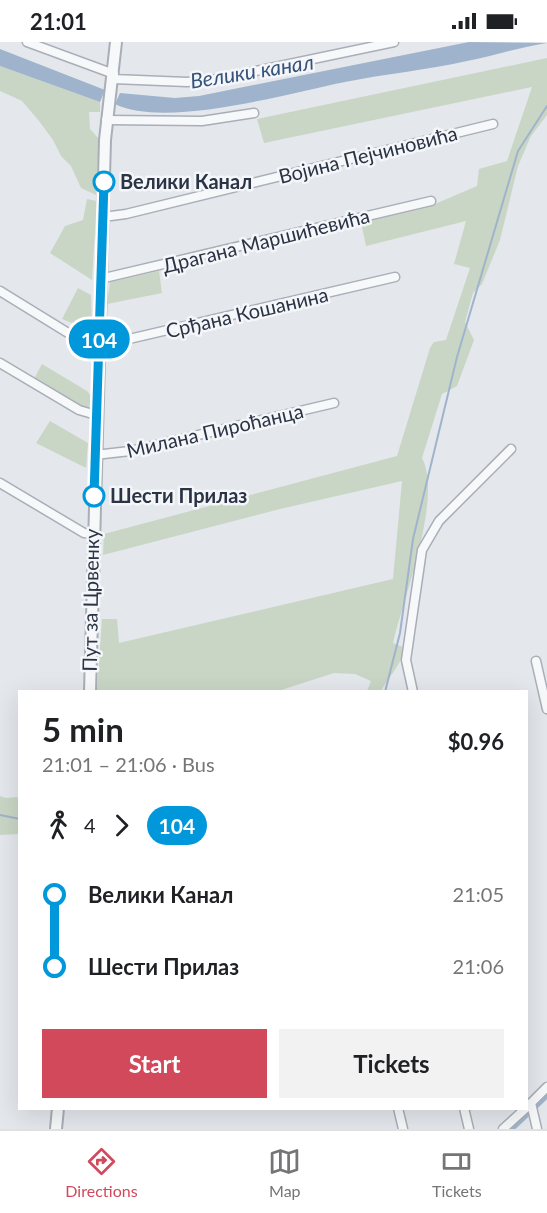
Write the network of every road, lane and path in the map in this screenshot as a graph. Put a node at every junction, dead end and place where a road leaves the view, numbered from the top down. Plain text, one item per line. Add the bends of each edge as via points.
1 (27, 42) edge
2 (116, 42) edge
3 (394, 42) edge
4 (113, 77) junction
5 (254, 113) dead end
6 (106, 120) junction
7 (493, 124) dead end
8 (431, 201) dead end
9 (103, 217) junction
10 (395, 277) dead end
11 (100, 279) junction
12 (0, 291) edge
13 (99, 346) junction
14 (0, 363) edge
15 (334, 403) dead end
16 (96, 415) junction
17 (511, 449) dead end
18 (95, 455) junction
19 (0, 483) edge
20 (93, 534) junction
21 (536, 661) dead end
22 (90, 690) edge
23 (413, 690) edge
24 (547, 709) edge
25 (547, 1087) edge
26 (528, 1106) edge
27 (58, 1110) edge
28 (398, 1110) edge
29 (464, 1110) edge
30 (515, 1113) edge
31 (56, 1129) edge
32 (403, 1129) edge
33 (469, 1129) edge
34 (503, 1129) edge
35 (537, 1129) edge

1 - 4 street
2 - 4 street, Пут за Црвенку
3 - 4 street via 209,80 138,82
4 - 6 street, Пут за Црвенку
5 - 6 street via 202,121
6 - 9 street, Пут за Црвенку
7 - 9 street, Војина Пејчиновића
8 - 11 street, Драгана Маршићевића
9 - 11 street, Пут за Црвенку
10 - 13 street, Срђана Кошанина
11 - 13 street, Пут за Црвенку
12 - 13 street via 86,344
13 - 16 street, Пут за Црвенку
14 - 16 street via 86,414
15 - 18 street, Милана Пироћанца via 130,451
16 - 18 street, Пут за Црвенку
17 - 23 street via 439,521 422,550 406,660
18 - 20 street, Пут за Црвенку
19 - 20 street via 84,533
20 - 22 street, Пут за Црвенку
21 - 24 street
25 - 26 street
26 - 35 street
27 - 31 street
28 - 32 street
29 - 33 street
30 - 34 street

